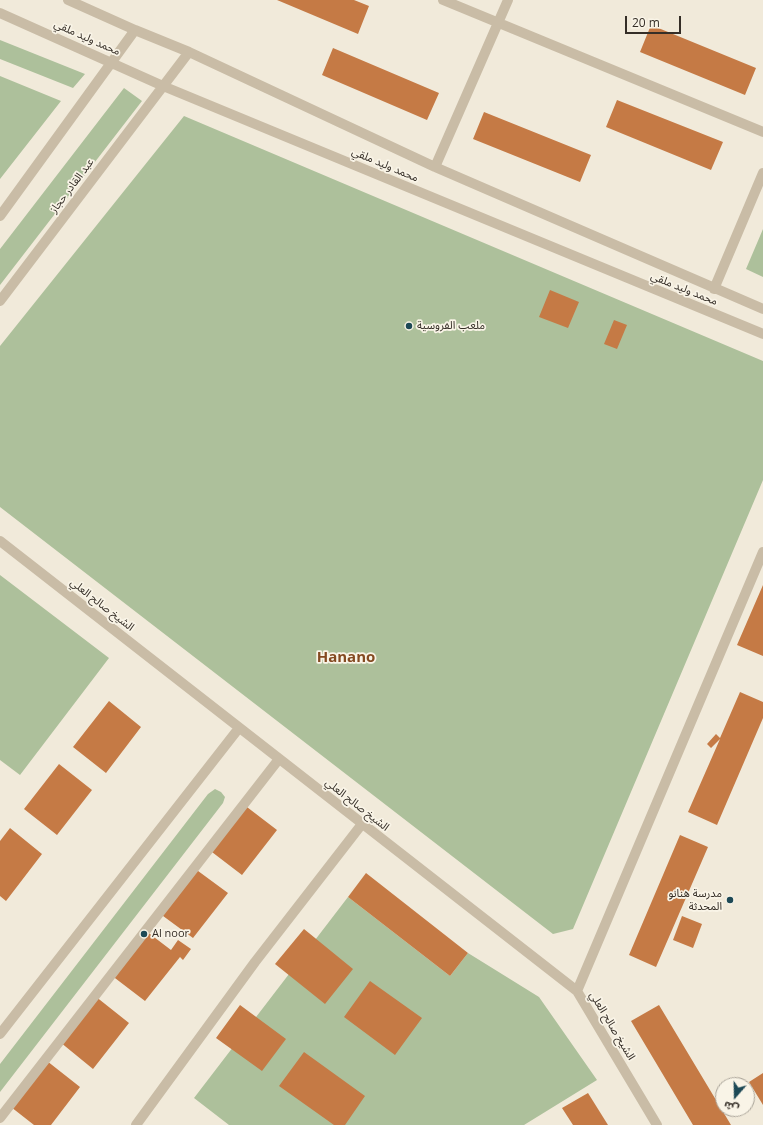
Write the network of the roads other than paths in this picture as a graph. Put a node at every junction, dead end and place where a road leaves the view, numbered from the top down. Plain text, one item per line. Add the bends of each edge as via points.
1 (68, 0) edge
2 (443, 0) edge
3 (508, 0) edge
4 (0, 13) edge
5 (498, 23) junction
6 (136, 30) junction
7 (189, 52) junction
8 (112, 63) junction
9 (163, 86) junction
10 (763, 132) edge
11 (435, 168) junction
12 (763, 173) edge
13 (0, 216) edge
14 (714, 289) junction
15 (0, 301) edge
16 (763, 309) edge
17 (763, 334) edge
18 (0, 541) edge
19 (763, 552) edge
20 (239, 728) junction
21 (279, 759) junction
22 (362, 824) junction
23 (577, 991) junction
24 (0, 1034) edge
25 (0, 1118) edge
26 (136, 1125) edge
27 (657, 1125) edge

1 - 6 street, محمد وليد ملقي
2 - 5 street
3 - 5 street
4 - 8 street, محمد وليد ملقي
5 - 10 street
5 - 11 street
6 - 7 street, محمد وليد ملقي
6 - 8 street
7 - 9 street, عبد القادر حجاز
7 - 11 street, محمد وليد ملقي
8 - 9 street, محمد وليد ملقي
8 - 13 street
9 - 15 street, عبد القادر حجاز
9 - 17 street, محمد وليد ملقي
11 - 14 street, محمد وليد ملقي
12 - 14 street
14 - 16 street, محمد وليد ملقي
18 - 20 street, الشيخ صالح العلي
19 - 23 street
20 - 21 street, الشيخ صالح العلي
20 - 24 street
21 - 22 street, الشيخ صالح العلي
21 - 25 street
22 - 23 street, الشيخ صالح العلي
22 - 26 street via 255,962
23 - 27 street, الشيخ صالح العلي

